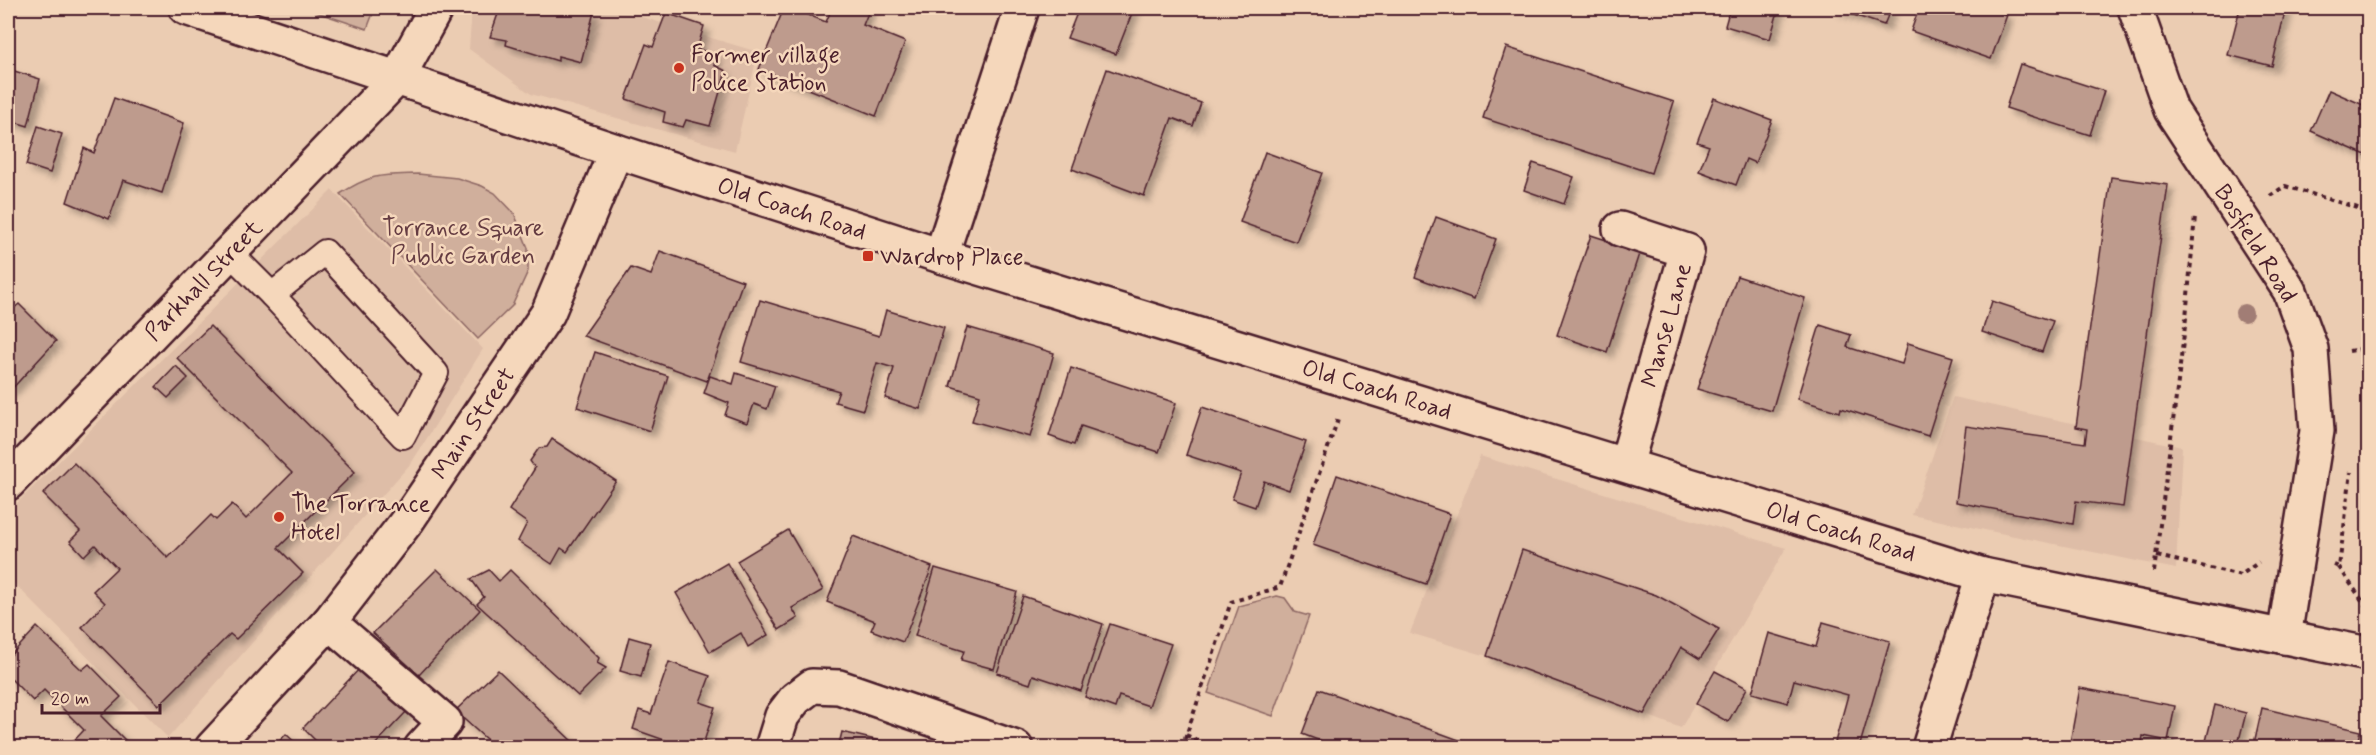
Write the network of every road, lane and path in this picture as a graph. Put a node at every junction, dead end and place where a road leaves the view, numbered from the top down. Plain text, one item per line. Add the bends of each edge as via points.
1 (186, 8) edge
2 (436, 8) edge
3 (1022, 8) edge
4 (2135, 8) edge
5 (398, 77) junction
6 (616, 151) junction
7 (2216, 179) junction
8 (2368, 211) edge
9 (2240, 217) junction
10 (1620, 229) dead end
11 (230, 253) junction
12 (941, 256) junction
13 (272, 295) junction
14 (2368, 348) edge
15 (2348, 351) dead end
16 (1351, 381) junction
17 (1626, 465) junction
18 (8, 483) edge
19 (2157, 556) junction
20 (2260, 561) dead end
21 (2339, 567) dead end
22 (1983, 575) junction
23 (2146, 608) junction
24 (2368, 609) edge
25 (328, 622) junction
26 (2284, 637) junction
27 (2368, 654) edge
28 (1186, 735) junction
29 (212, 747) edge
30 (421, 747) edge
31 (772, 747) edge
32 (1016, 747) edge
33 (1182, 747) edge
34 (1215, 747) edge
35 (1929, 747) edge

1 - 5 street, Old Coach Road
2 - 5 street, Parkhall Street
3 - 12 street
4 - 7 street, Bosfield Road via 2171,110
5 - 6 street, Old Coach Road
5 - 11 street, Parkhall Street
6 - 12 street, Old Coach Road
6 - 25 street, Main Street via 548,313 407,521
7 - 9 street, Bosfield Road
7 - 19 path via 2195,210
8 - 9 path via 2285,186
9 - 26 street, Bosfield Road via 2290,291 2311,350 2317,431
10 - 17 street, Manse Lane via 1687,251
11 - 13 lane
11 - 18 street, Parkhall Street
12 - 16 street, Old Coach Road
13 - 13 lane via 349,378 403,436 436,373 325,252
14 - 15 path
16 - 17 street, Old Coach Road
16 - 28 path via 1280,586 1231,602
17 - 22 street, Old Coach Road
19 - 20 path via 2241,575
19 - 23 path
21 - 24 path
22 - 23 street, Old Coach Road
22 - 35 street
23 - 26 street, Old Coach Road
25 - 29 street, Main Street
25 - 30 street via 445,722
26 - 27 street, Old Coach Road
28 - 33 path
28 - 34 path
31 - 32 street via 782,717 795,699 812,686 839,687

